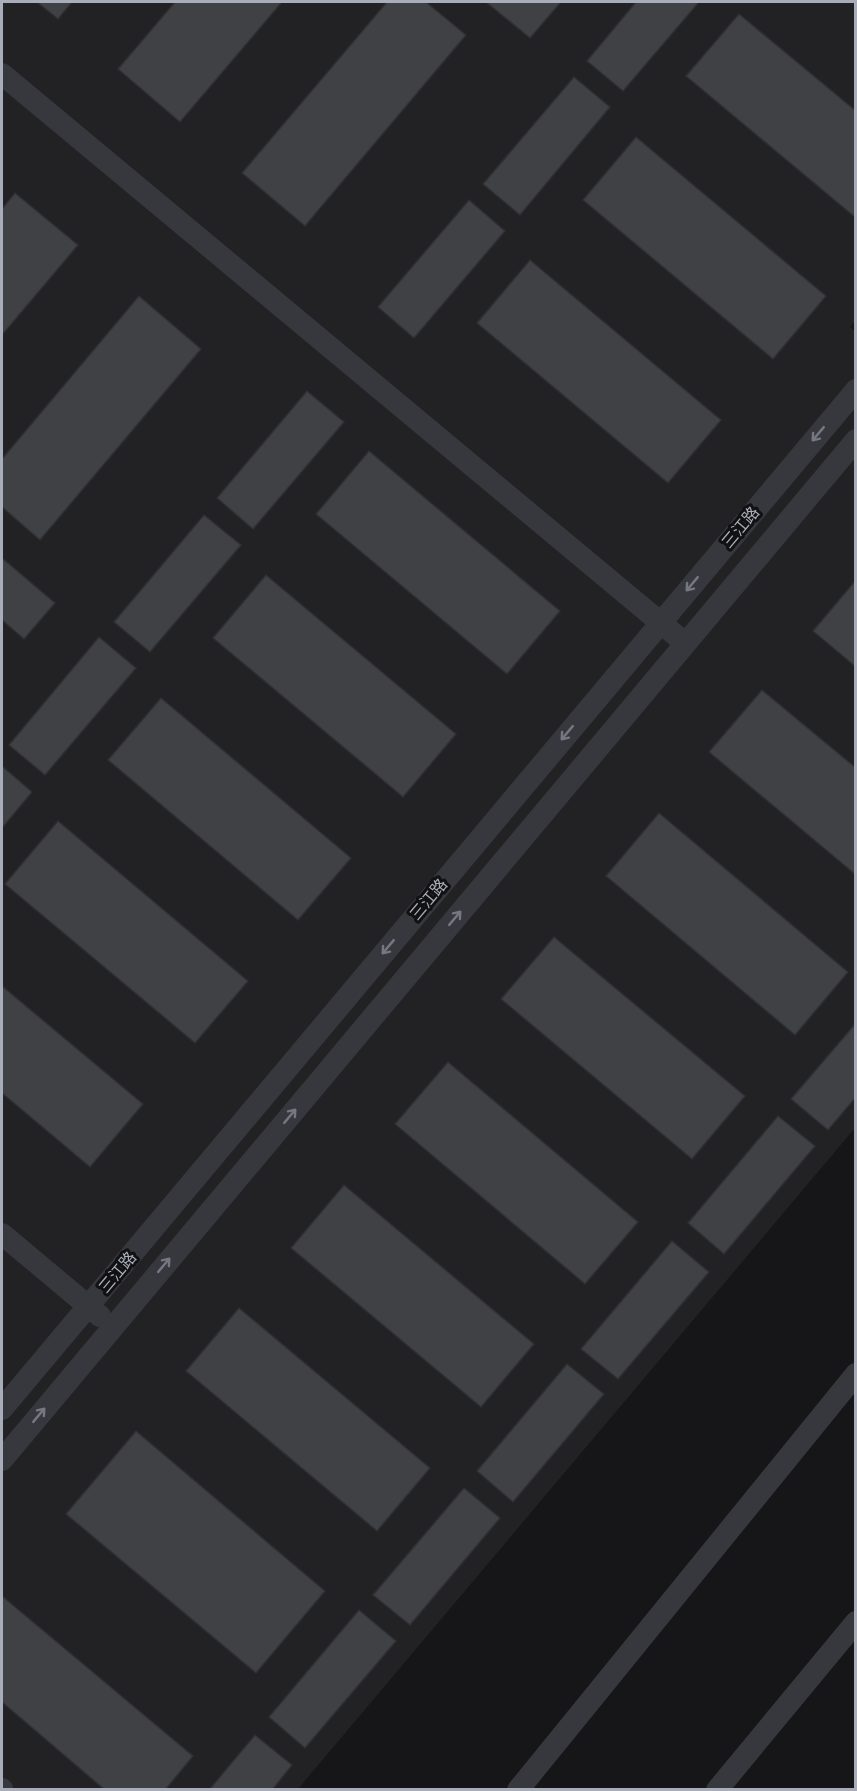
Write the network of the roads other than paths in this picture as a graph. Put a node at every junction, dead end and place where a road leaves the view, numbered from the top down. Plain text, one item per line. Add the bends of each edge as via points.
1 (2, 74) edge
2 (855, 390) edge
3 (855, 440) edge
4 (660, 622) junction
5 (685, 643) junction
6 (2, 1234) edge
7 (88, 1306) junction
8 (113, 1327) junction
9 (853, 1382) edge
10 (2, 1410) edge
11 (2, 1460) edge
12 (855, 1622) edge
13 (518, 1790) edge
14 (717, 1790) edge

1 - 4 street
2 -> 4 street, 三江路
3 - 5 street, 三江路
4 - 5 street
4 -> 7 street, 三江路
8 -> 5 street, 三江路
6 - 7 street
7 - 8 street
7 - 10 street, 三江路
11 -> 8 street, 三江路
9 - 13 street
12 - 14 street

